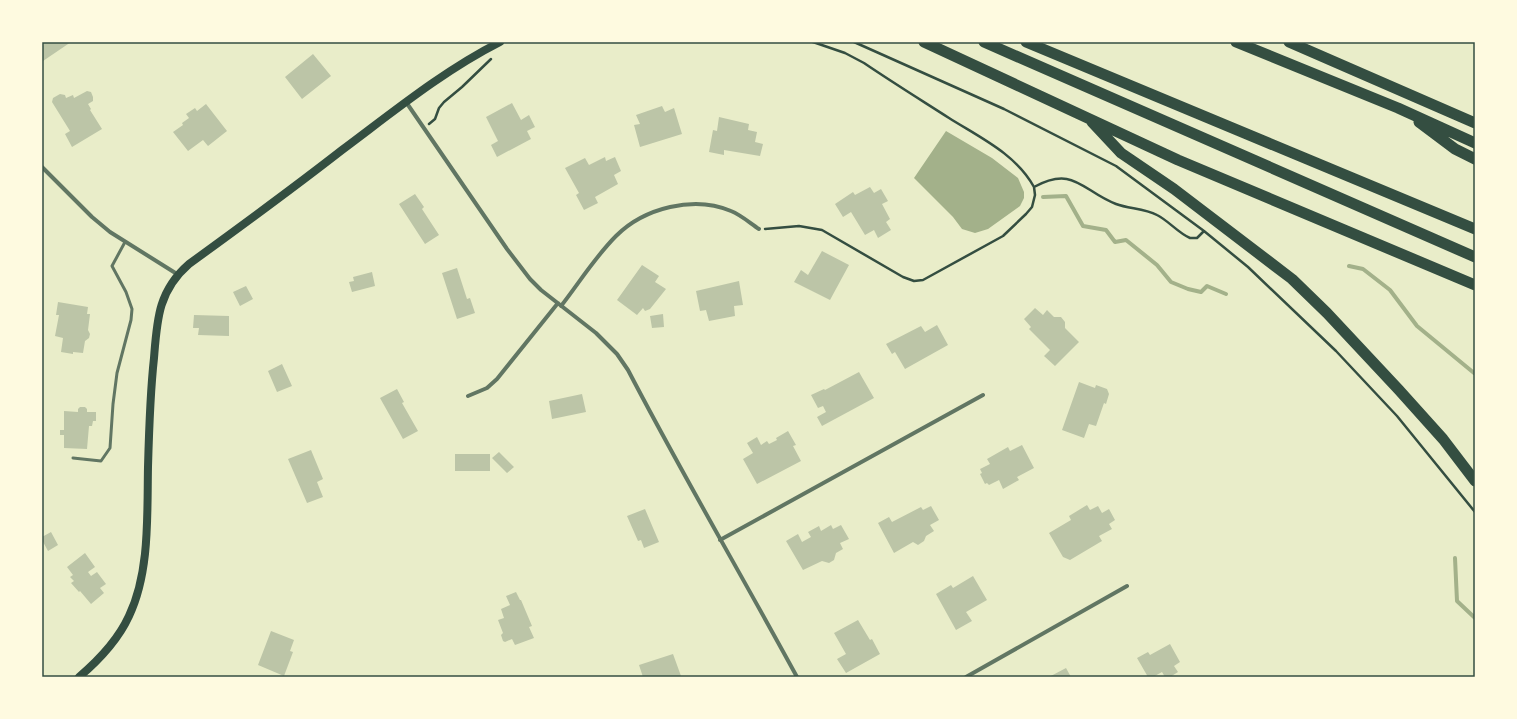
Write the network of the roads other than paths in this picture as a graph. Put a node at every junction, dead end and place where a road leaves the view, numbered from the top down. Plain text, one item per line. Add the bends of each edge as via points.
1 (500, 42) edge
2 (924, 42) edge
3 (984, 42) edge
4 (1026, 42) edge
5 (1236, 42) edge
6 (1289, 42) edge
7 (406, 102) junction
8 (1398, 108) junction
9 (1088, 117) junction
10 (1475, 123) edge
11 (1475, 143) edge
12 (1475, 159) edge
13 (42, 167) edge
14 (1472, 228) edge
15 (759, 229) road end
16 (125, 242) junction
17 (1475, 257) edge
18 (177, 274) junction
19 (1475, 286) edge
20 (559, 305) junction
21 (984, 395) dead end
22 (468, 396) dead end
23 (73, 458) dead end
24 (1475, 482) edge
25 (720, 540) junction
26 (1127, 586) dead end
27 (79, 677) edge
28 (797, 677) edge
29 (966, 677) edge

1 - 7 main road via 478,53
2 - 9 highway
3 - 17 highway
4 - 14 highway
5 - 8 highway
6 - 10 highway
7 - 18 main road
7 - 20 street via 521,267 541,290
8 - 11 highway
8 - 12 highway via 1455,149
9 - 19 highway via 1185,163
9 - 24 highway via 1121,153 1174,189 1292,279 1399,390 1443,439
13 - 16 street via 92,216
15 - 20 street via 733,211 720,206 685,204 662,209 634,223 616,236
16 - 18 street
16 - 23 lane via 112,266 132,309 117,373 110,448 101,461
18 - 27 main road via 164,296 156,327 149,408 147,510 139,586 129,617 119,633 101,656
20 - 22 street via 497,379 487,388
20 - 25 street via 596,333 617,354 628,370
21 - 25 street
25 - 28 street
26 - 29 street

